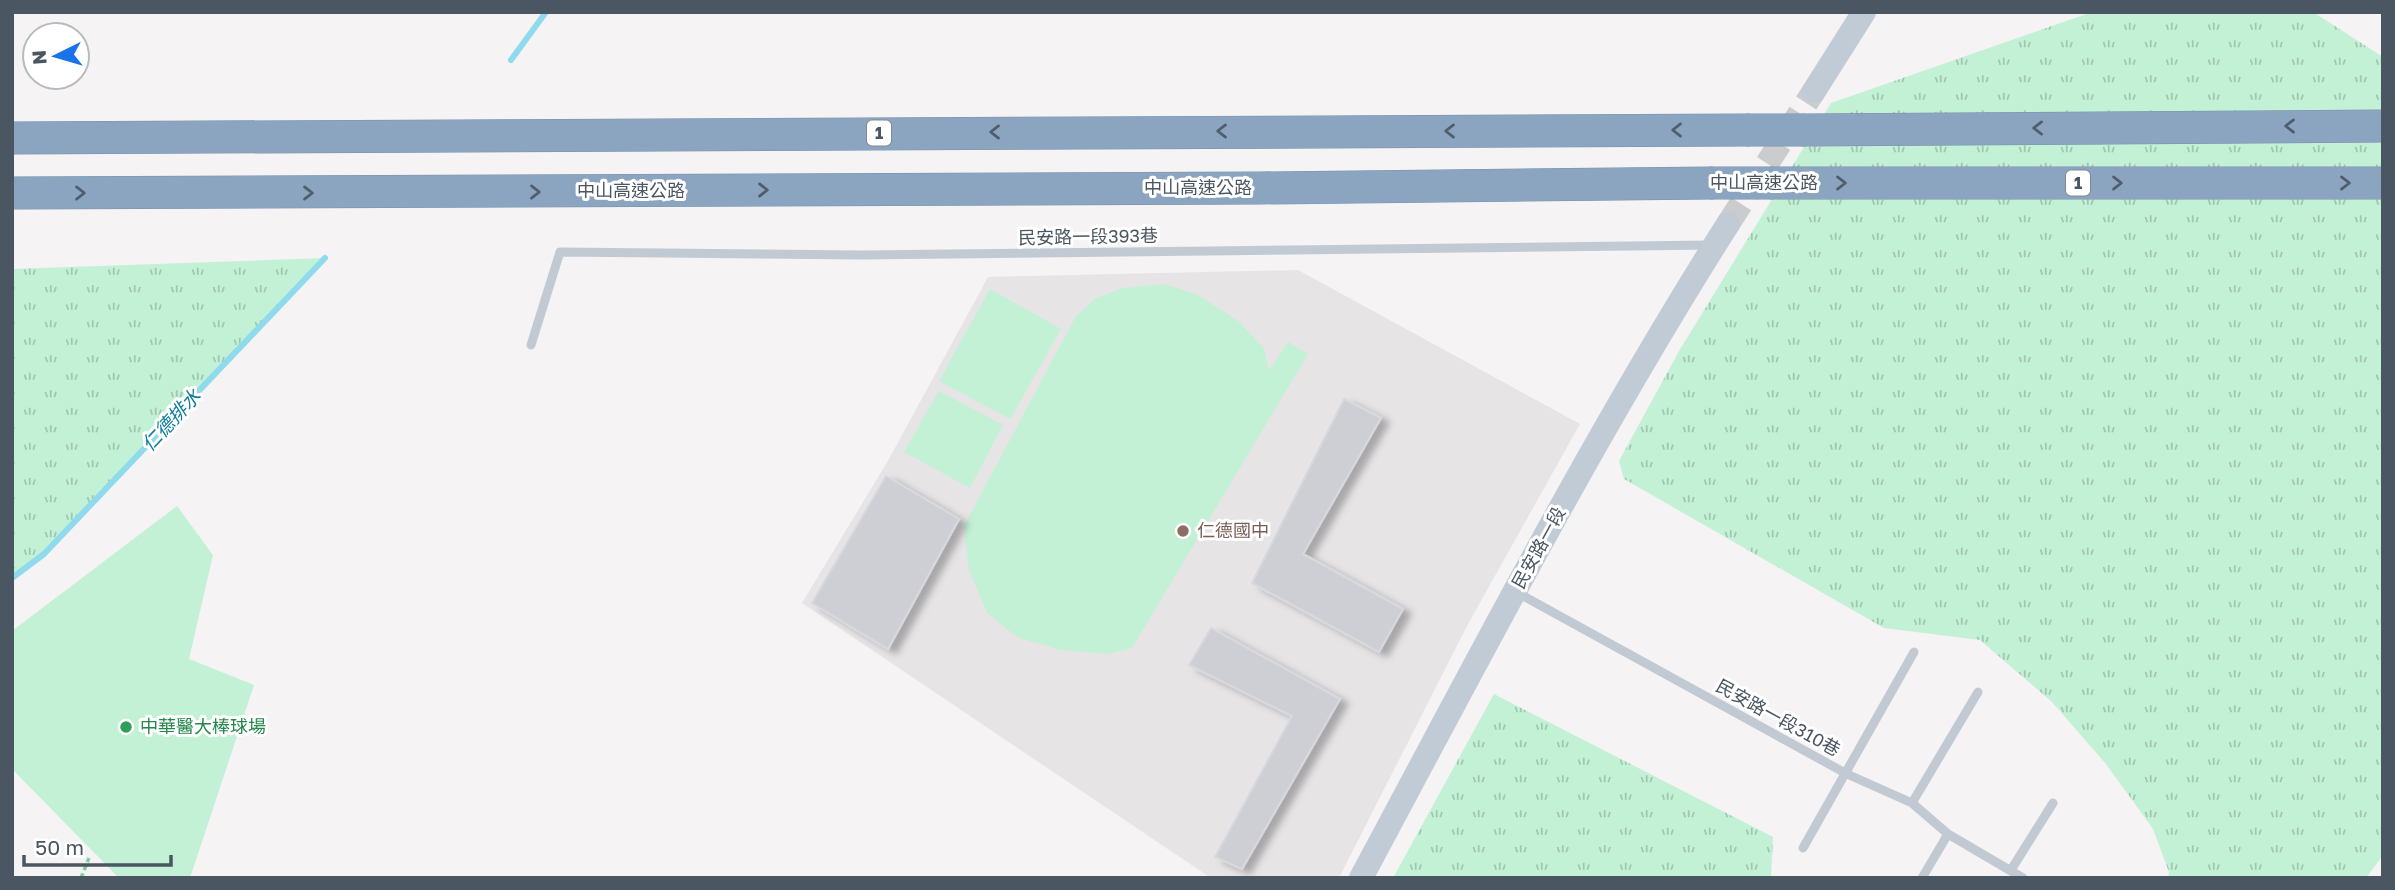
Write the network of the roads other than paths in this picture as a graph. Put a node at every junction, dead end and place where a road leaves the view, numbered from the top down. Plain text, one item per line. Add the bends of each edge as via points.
1 (1864, 12) edge
2 (1814, 91) tunnel mouth
3 (2383, 126) edge
4 (12, 138) edge
5 (2383, 183) edge
6 (12, 193) edge
7 (1721, 234) joint
8 (531, 345) dead end
9 (1515, 591) junction
10 (1914, 652) dead end
11 (1978, 692) dead end
12 (1847, 774) junction
13 (1913, 803) junction
14 (2053, 803) dead end
15 (1948, 834) junction
16 (1803, 848) dead end
17 (2011, 870) junction
18 (1361, 878) edge
19 (1922, 878) edge
20 (2023, 878) edge

1 - 2 street
3 -> 4 highway, 1, bridge
6 -> 5 highway, 中山高速公路 / 1, bridge
7 - 8 lane, 民安路一段393巷 via 861,255 560,252
7 - 9 street, 民安路一段 via 1621,400
9 - 12 lane, 民安路一段310巷
9 - 18 street, 民安路一段
10 - 12 lane
11 - 13 lane
12 - 13 lane, 民安路一段310巷
12 - 16 lane
13 - 15 lane, 民安路一段310巷
14 - 17 lane
15 - 17 lane, 民安路一段310巷
15 - 19 lane
17 - 20 lane, 民安路一段310巷

